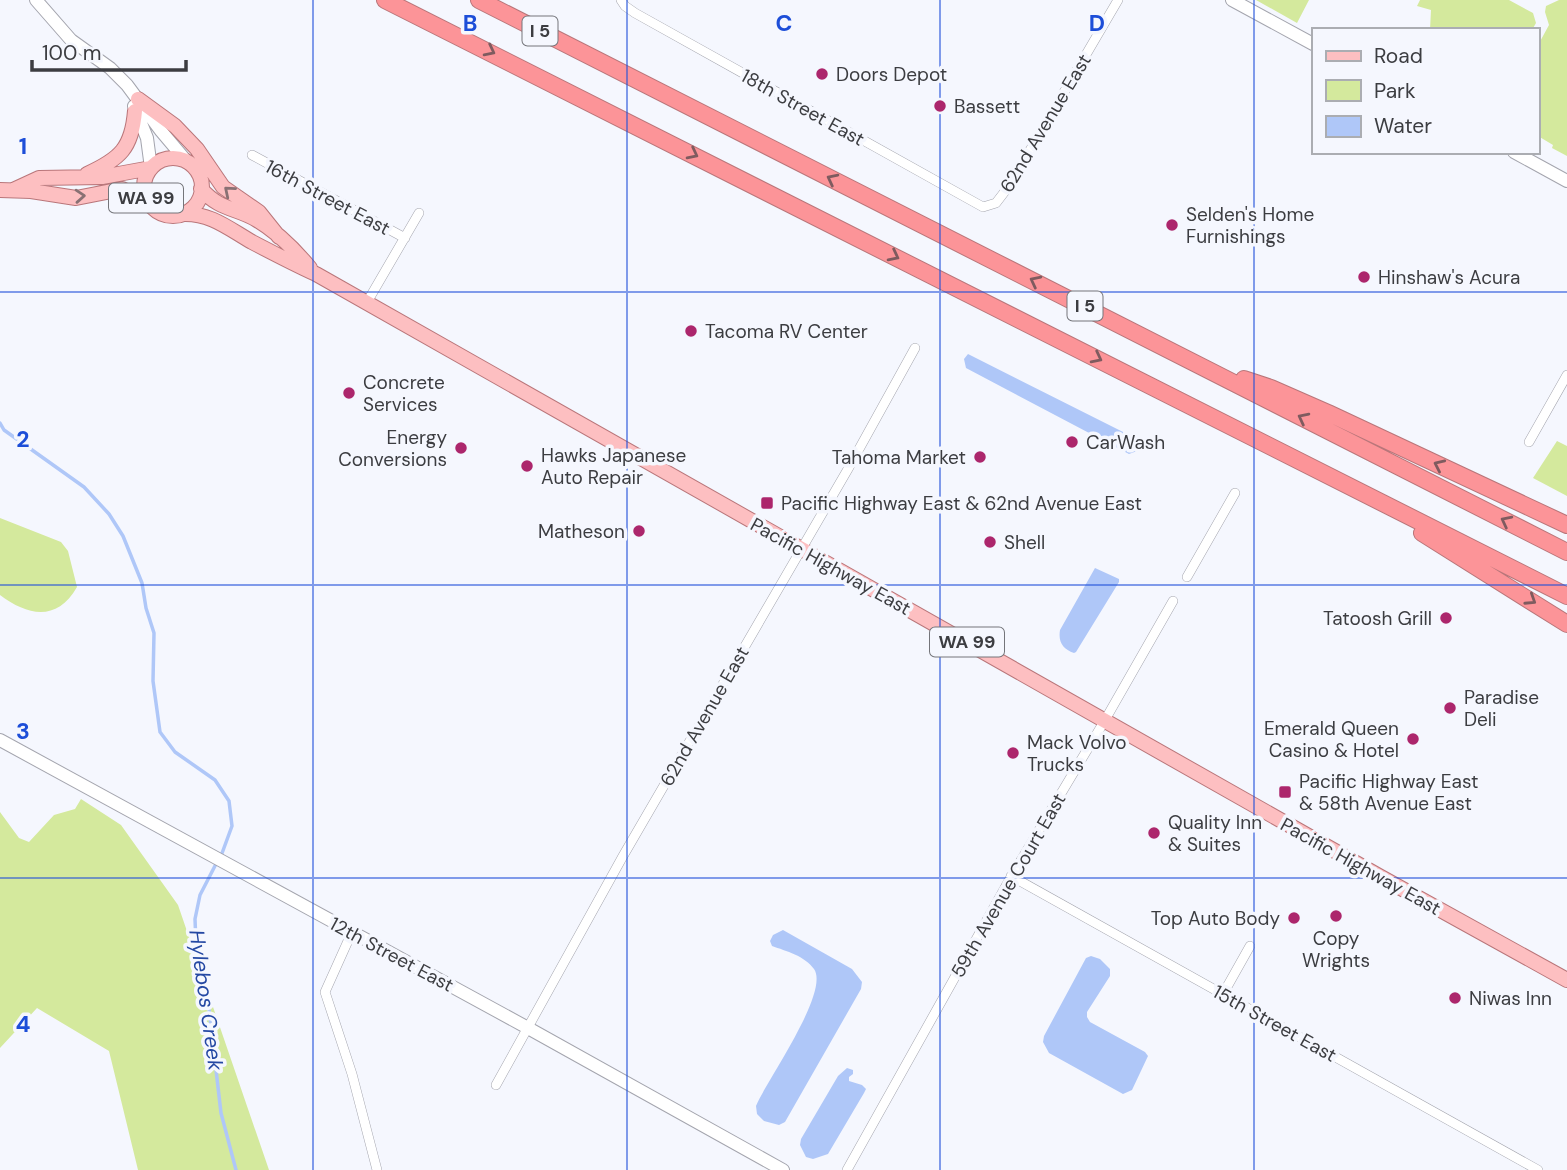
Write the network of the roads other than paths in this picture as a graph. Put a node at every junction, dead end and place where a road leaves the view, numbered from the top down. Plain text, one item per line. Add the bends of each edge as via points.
1 (36, 0) edge
2 (385, 0) edge
3 (479, 0) edge
4 (621, 0) edge
5 (1118, 0) edge
6 (1232, 0) edge
7 (1312, 43) edge
8 (135, 100) junction
9 (1518, 154) edge
10 (252, 155) dead end
11 (188, 163) junction
12 (151, 168) junction
13 (71, 177) junction
14 (1567, 181) edge
15 (201, 189) junction
16 (6, 190) edge
17 (148, 202) junction
18 (989, 206) joint
19 (419, 213) dead end
20 (183, 214) junction
21 (279, 237) junction
22 (405, 238) junction
23 (316, 274) junction
24 (366, 304) junction
25 (915, 348) dead end
26 (1193, 361) junction
27 (1567, 375) edge
28 (1530, 442) dead end
29 (1284, 452) junction
30 (1235, 493) dead end
31 (1567, 525) edge
32 (802, 549) junction
33 (1567, 552) edge
34 (1187, 577) dead end
35 (1567, 596) edge
36 (1173, 601) dead end
37 (1567, 624) edge
38 (1105, 720) junction
39 (0, 740) edge
40 (1011, 876) junction
41 (352, 932) junction
42 (1250, 946) dead end
43 (1567, 980) edge
44 (1223, 994) junction
45 (528, 1028) junction
46 (496, 1085) dead end
47 (377, 1170) edge
48 (783, 1170) edge
49 (847, 1170) edge
50 (1538, 1170) edge

1 - 8 street via 71,40 110,68
2 -> 29 highway, I 5
26 -> 3 highway, I 5
4 - 18 street, 18th Street East via 635,13 940,184 978,205
5 - 18 street, 62nd Avenue East via 1009,186
6 - 7 street
8 - 11 street
8 - 12 street via 148,138
8 - 13 main road via 131,136 122,153 97,170
21 -> 8 main road via 259,212 223,187 175,126
9 - 14 street
10 - 22 street, 16th Street East
11 - 12 main road, WA 99 via 172,158
11 - 15 main road, WA 99 via 199,176
12 - 13 main road, WA 99
12 - 17 main road, WA 99 via 144,184
13 - 16 main road, WA 99 via 39,178
15 - 20 main road, WA 99 via 194,206
15 - 21 main road, Pacific Highway East / WA 99 via 219,205 254,219
16 -> 17 main road, WA 99 via 76,198 119,189
17 - 20 main road, WA 99 via 164,214
19 - 22 street
20 - 23 main road, Pacific Highway East / WA 99 via 210,217
21 - 23 main road, Pacific Highway East / WA 99
22 - 24 street
23 - 24 main road, Pacific Highway East / WA 99
24 - 32 main road, Pacific Highway East / WA 99
25 - 32 street, 62nd Avenue East
31 -> 26 highway via 1271,388
33 -> 26 highway, I 5
27 - 28 street
29 - 35 highway, I 5
29 -> 37 highway via 1477,565
30 - 34 street
32 - 38 main road, Pacific Highway East / WA 99
32 - 45 street, 62nd Avenue East
36 - 38 street, 59th Avenue Court East
38 - 40 street, 59th Avenue Court East
38 - 43 main road, Pacific Highway East / WA 99
39 - 41 street, 12th Street East
40 - 44 street, 15th Street East
40 - 49 street, 59th Avenue Court East
41 - 45 street, 12th Street East
41 - 47 street via 325,992
42 - 44 street
44 - 50 street, 15th Street East
45 - 46 street, 62nd Avenue East
45 - 48 street, 12th Street East

